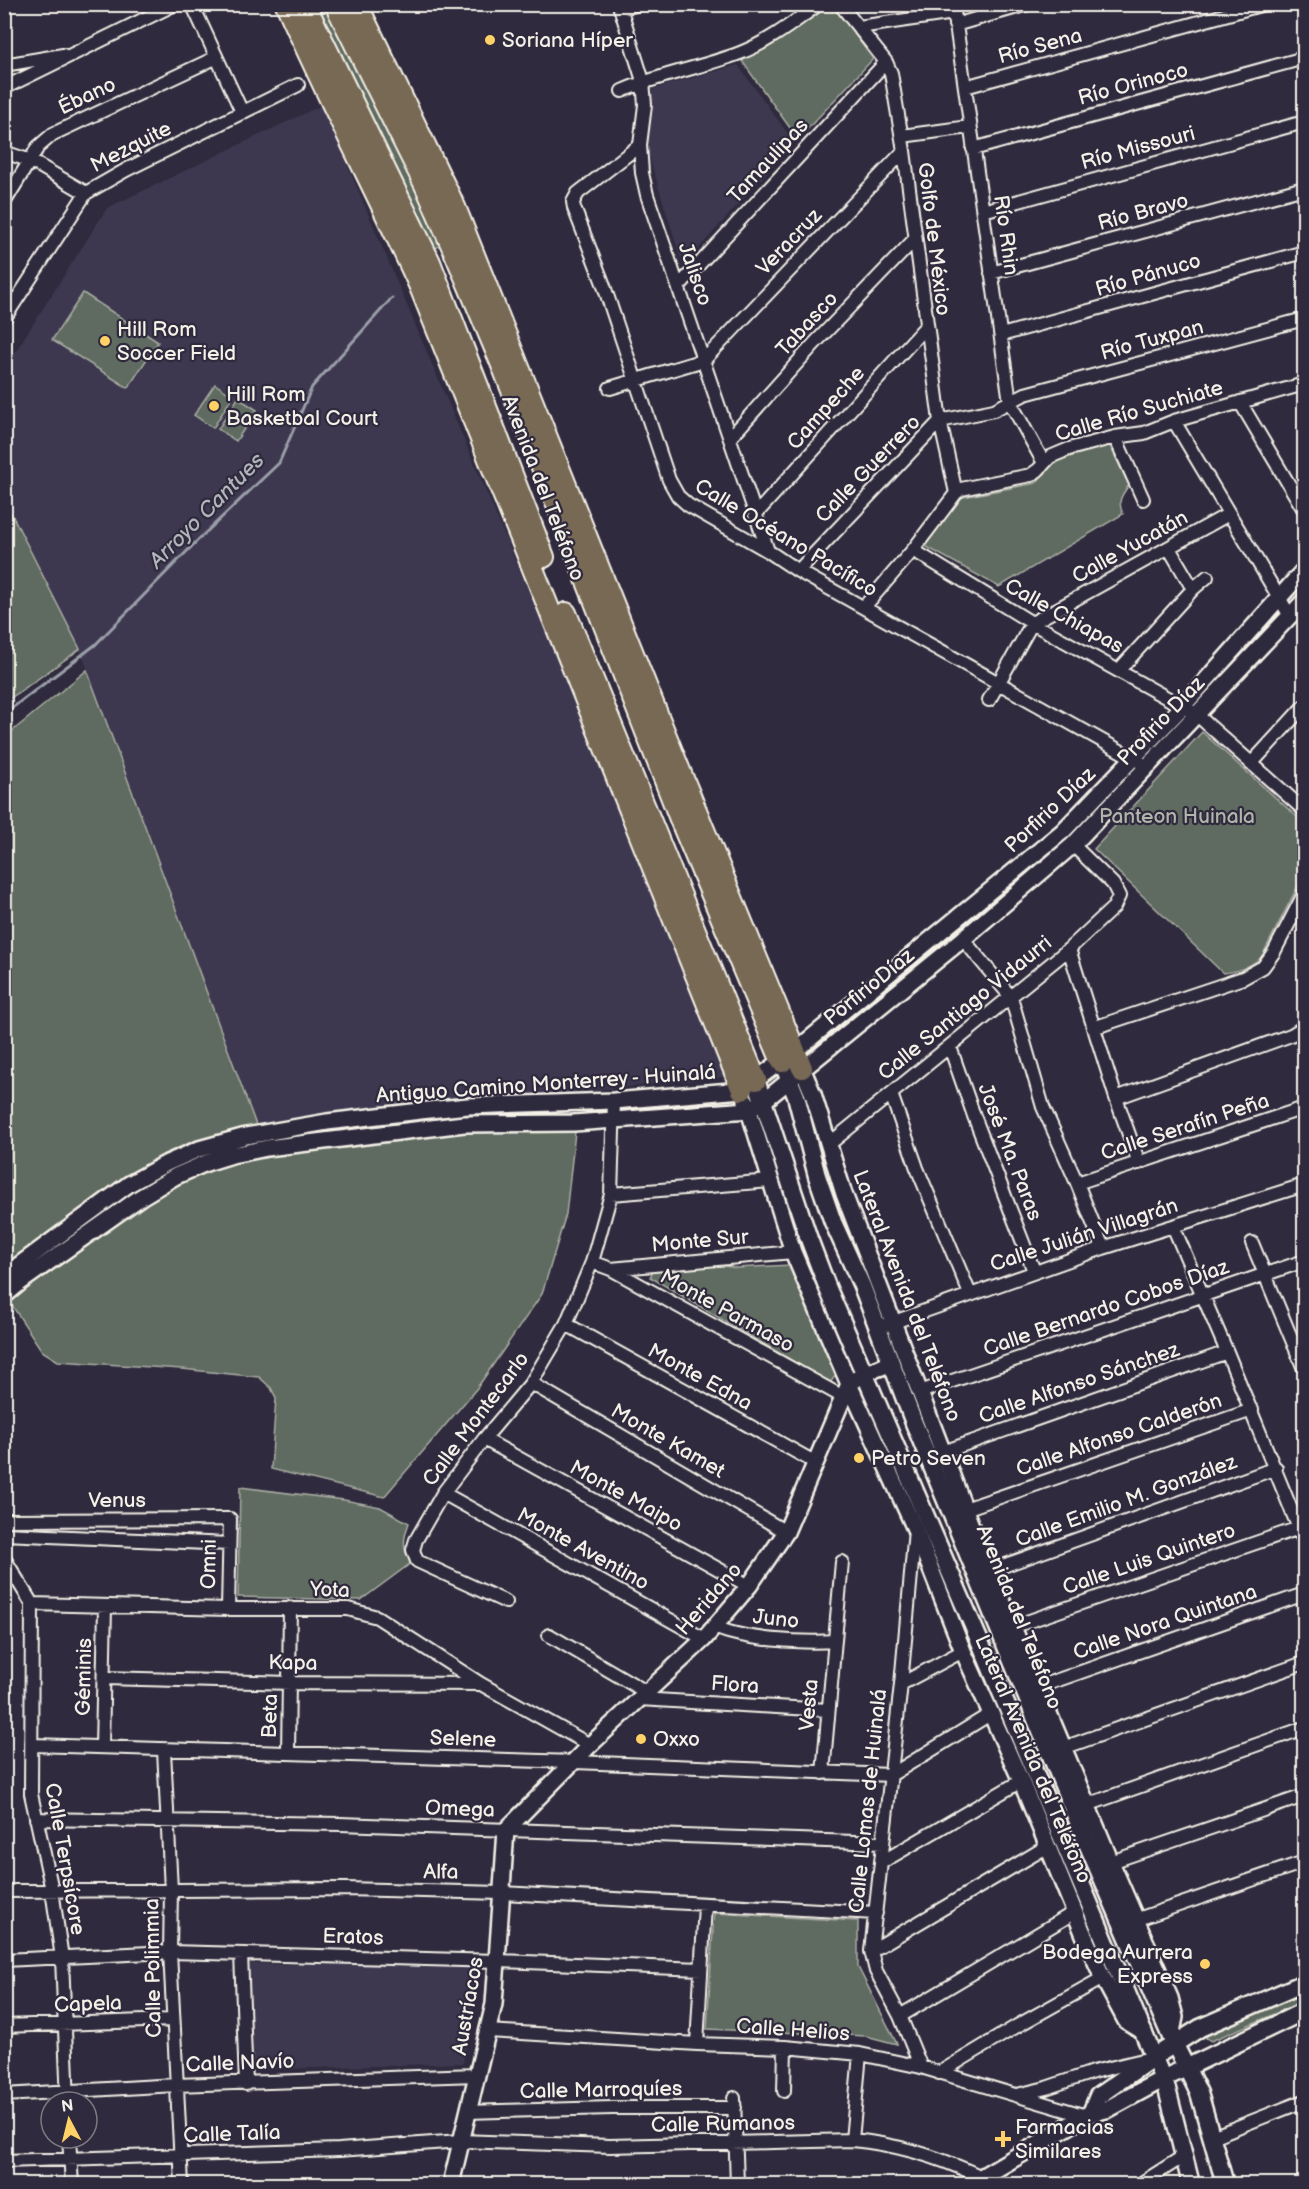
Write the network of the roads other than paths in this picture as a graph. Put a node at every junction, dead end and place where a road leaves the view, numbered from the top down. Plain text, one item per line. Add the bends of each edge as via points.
1 (286, 4) edge
2 (305, 4) edge
3 (335, 4) edge
4 (357, 4) edge
5 (639, 4) edge
6 (819, 4) edge
7 (840, 4) edge
8 (1028, 4) edge
9 (1264, 4) edge
10 (174, 5) edge
11 (194, 5) edge
12 (620, 7) edge
13 (954, 14) edge
14 (859, 27) junction
15 (306, 29) junction
16 (72, 54) junction
17 (215, 58) junction
18 (1305, 58) edge
19 (886, 62) junction
20 (4, 65) edge
21 (643, 81) junction
22 (298, 85) dead end
23 (965, 87) junction
24 (4, 88) edge
25 (388, 90) junction
26 (622, 91) dead end
27 (242, 112) junction
28 (1305, 122) edge
29 (969, 127) junction
30 (902, 136) junction
31 (640, 145) junction
32 (973, 149) junction
33 (904, 151) junction
34 (4, 152) edge
35 (31, 161) junction
36 (1305, 188) edge
37 (86, 193) junction
38 (4, 204) edge
39 (983, 211) junction
40 (915, 239) junction
41 (462, 247) junction
42 (1305, 252) edge
43 (430, 262) junction
44 (991, 273) junction
45 (473, 275) junction
46 (679, 286) junction
47 (1305, 319) edge
48 (4, 320) edge
49 (926, 326) junction
50 (1001, 335) junction
51 (704, 360) junction
52 (504, 370) junction
53 (636, 379) junction
54 (1305, 384) edge
55 (610, 388) dead end
56 (470, 390) junction
57 (1010, 402) junction
58 (1240, 402) junction
59 (940, 421) junction
60 (1174, 421) junction
61 (1115, 437) junction
62 (730, 438) junction
63 (1044, 463) junction
64 (1305, 481) edge
65 (1295, 492) junction
66 (956, 493) junction
67 (1143, 499) dead end
68 (1305, 510) edge
69 (1229, 514) junction
70 (755, 515) junction
71 (1169, 548) junction
72 (913, 550) junction
73 (768, 551) junction
74 (1305, 570) edge
75 (798, 571) junction
76 (1207, 577) dead end
77 (1193, 590) junction
78 (1278, 599) junction
79 (1305, 601) edge
80 (864, 607) junction
81 (1290, 616) junction
82 (1032, 623) junction
83 (1119, 670) junction
84 (1001, 683) junction
85 (989, 700) dead end
86 (1305, 706) edge
87 (1190, 710) junction
88 (1140, 762) junction
89 (1251, 764) junction
90 (676, 784) junction
91 (1305, 810) edge
92 (1073, 845) junction
93 (663, 874) junction
94 (1305, 894) edge
95 (963, 939) junction
96 (1069, 949) junction
97 (1011, 997) junction
98 (1305, 1027) edge
99 (1093, 1028) junction
100 (950, 1047) junction
101 (792, 1065) junction
102 (749, 1085) junction
103 (891, 1094) junction
104 (1116, 1098) junction
105 (765, 1100) junction
106 (614, 1101) junction
107 (1305, 1108) edge
108 (748, 1110) junction
109 (614, 1121) junction
110 (828, 1145) junction
111 (1139, 1163) junction
112 (771, 1181) junction
113 (1077, 1183) junction
114 (1305, 1185) edge
115 (611, 1194) junction
116 (1173, 1226) junction
117 (1252, 1243) dead end
118 (1103, 1248) junction
119 (793, 1252) junction
120 (1305, 1261) edge
121 (592, 1262) junction
122 (611, 1269) junction
123 (1034, 1271) junction
124 (1264, 1275) junction
125 (4, 1276) edge
126 (970, 1294) junction
127 (4, 1296) edge
128 (1203, 1296) junction
129 (895, 1322) junction
130 (566, 1324) junction
131 (877, 1328) junction
132 (1227, 1352) junction
133 (890, 1364) junction
134 (1305, 1369) edge
135 (865, 1373) junction
136 (531, 1383) junction
137 (846, 1390) junction
138 (920, 1392) junction
139 (1252, 1410) junction
140 (484, 1439) junction
141 (944, 1452) junction
142 (816, 1463) junction
143 (1276, 1468) junction
144 (443, 1493) junction
145 (965, 1509) junction
146 (230, 1519) joint
147 (4, 1520) edge
148 (1299, 1528) junction
149 (915, 1529) junction
150 (786, 1532) junction
151 (4, 1534) edge
152 (968, 1538) junction
153 (1305, 1541) edge
154 (229, 1544) junction
155 (4, 1558) edge
156 (842, 1562) dead end
157 (989, 1571) junction
158 (749, 1587) junction
159 (1305, 1594) edge
160 (506, 1602) dead end
161 (32, 1604) junction
162 (105, 1607) junction
163 (290, 1608) junction
164 (228, 1609) junction
165 (1012, 1627) junction
166 (710, 1633) junction
167 (549, 1635) dead end
168 (834, 1641) junction
169 (963, 1651) junction
170 (1305, 1663) edge
171 (104, 1678) junction
172 (291, 1683) junction
173 (481, 1684) junction
174 (901, 1684) junction
175 (1038, 1687) junction
176 (643, 1695) junction
177 (828, 1710) junction
178 (992, 1713) junction
179 (1305, 1728) edge
180 (590, 1744) junction
181 (33, 1745) junction
182 (102, 1747) junction
183 (1063, 1748) junction
184 (164, 1750) junction
185 (288, 1753) junction
186 (575, 1762) junction
187 (823, 1773) junction
188 (891, 1775) junction
189 (1021, 1781) junction
190 (1305, 1796) edge
191 (1087, 1804) junction
192 (36, 1819) junction
193 (168, 1820) junction
194 (506, 1830) junction
195 (1093, 1838) junction
196 (884, 1843) junction
197 (1048, 1846) junction
198 (882, 1862) junction
199 (1111, 1862) junction
200 (1305, 1862) edge
201 (1080, 1877) junction
202 (1064, 1884) junction
203 (52, 1890) junction
204 (171, 1890) junction
205 (4, 1891) edge
206 (502, 1893) junction
207 (705, 1905) junction
208 (1075, 1912) junction
209 (876, 1913) junction
210 (1136, 1920) junction
211 (871, 1951) junction
212 (170, 1952) junction
213 (241, 1954) junction
214 (62, 1958) junction
215 (4, 1960) edge
216 (498, 1960) junction
217 (701, 1969) junction
218 (1103, 1978) junction
219 (1305, 1983) edge
220 (1305, 2011) edge
221 (900, 2016) junction
222 (173, 2020) junction
223 (64, 2025) junction
224 (4, 2026) edge
225 (488, 2031) junction
226 (1144, 2032) junction
227 (697, 2044) junction
228 (785, 2047) junction
229 (1166, 2047) junction
230 (860, 2054) junction
231 (921, 2067) junction
232 (939, 2073) junction
233 (1175, 2074) junction
234 (477, 2075) junction
235 (246, 2084) junction
236 (176, 2085) junction
237 (68, 2090) edge
238 (784, 2091) dead end
239 (99, 2094) edge
240 (4, 2095) edge
241 (1014, 2095) junction
242 (39, 2096) edge
243 (1305, 2101) edge
244 (467, 2112) junction
245 (1089, 2114) junction
246 (1212, 2137) junction
247 (852, 2140) junction
248 (460, 2141) junction
249 (736, 2144) junction
250 (70, 2150) edge
251 (181, 2156) junction
252 (1184, 2156) junction
253 (70, 2159) junction
254 (4, 2161) edge
255 (977, 2183) edge
256 (72, 2184) edge
257 (182, 2184) edge
258 (451, 2184) edge
259 (737, 2184) edge
260 (1140, 2184) edge
261 (1191, 2184) edge
262 (1225, 2184) edge

1 - 15 main road
2 - 15 main road, Avenida del Teléfono
3 - 25 main road
4 - 25 main road
5 - 12 street
6 - 21 street via 743,52
7 - 14 street, Golfo de México
8 - 13 street
9 - 23 street, Río Sena
10 - 11 street
10 - 16 street
11 - 17 street
12 - 21 street, Jalisco
13 - 14 street
13 - 23 street, Río Rhin
14 - 19 street, Golfo de México
15 - 43 main road, Avenida del Teléfono
15 - 56 main road via 344,131 385,208
16 - 20 street
16 - 24 street
17 - 27 street
17 - 35 street, Ébano via 53,134 38,147
18 - 32 street, Río Orinoco
19 - 30 street, Golfo de México
19 - 46 street, Tamaulipas
21 - 26 street
21 - 31 street, Jalisco via 645,105
22 - 27 street, Mezquite
23 - 29 street, Río Rhin
25 - 41 main road via 433,158
27 - 37 street, Mezquite
28 - 39 street, Río Missouri
29 - 30 street
29 - 32 street, Río Rhin
30 - 33 street, Golfo de México
31 - 46 street, Jalisco via 647,195
31 - 53 street, Calle Océano Pacífico via 578,193 573,202
32 - 39 street, Río Rhin
33 - 40 street, Golfo de México
33 - 51 street, Veracruz
34 - 35 street
35 - 37 street
35 - 38 street, Ébano
36 - 44 street, Río Bravo
37 - 48 street, Mezquite
39 - 44 street, Río Rhin
40 - 49 street, Golfo de México
40 - 62 street, Tabasco
41 - 43 main road
41 - 45 main road
42 - 50 street, Río Pánuco
43 - 56 main road, Avenida del Teléfono
44 - 50 street, Río Rhin
45 - 52 main road, Avenida del Teléfono
45 - 90 main road
46 - 51 street, Jalisco
47 - 57 street, Río Tuxpan via 1025,394
49 - 59 street, Golfo de México
49 - 70 street, Campeche
50 - 57 street, Río Rhin
51 - 53 street
51 - 62 street, Jalisco
52 - 56 main road
52 - 90 main road, Avenida del Teléfono
53 - 55 street
53 - 73 street, Calle Océano Pacífico via 669,480 678,496 701,514
54 - 58 street, Calle Río Suchiate
56 - 93 main road, Avenida del Teléfono via 560,598
57 - 59 street, Calle Guerrero via 994,410
57 - 63 street, Río Rhin
58 - 60 street, Calle Río Suchiate
58 - 65 street
59 - 66 street, Golfo de México
59 - 75 street, Calle Guerrero
60 - 61 street, Calle Río Suchiate via 1144,433
60 - 69 street
61 - 63 street, Calle Río Suchiate via 1059,453
61 - 67 street
62 - 70 street, Jalisco
63 - 66 street, Calle Río Suchiate via 1031,475 968,487
64 - 65 street
65 - 68 street
66 - 72 street
69 - 71 street, Calle Yucatán
69 - 78 street
70 - 73 street, Jalisco
71 - 77 street
71 - 82 street, Calle Yucatán
72 - 80 street
72 - 82 street, Calle Chiapas
73 - 75 street, Calle Océano Pacífico
74 - 78 street
75 - 80 street, Calle Océano Pacífico
76 - 77 street
77 - 83 street
78 - 81 street
78 - 87 street
79 - 81 street, Profirio Díaz
80 - 84 street, Calle Océano Pacífico
81 - 87 street, Profirio Díaz
82 - 83 street, Calle Chiapas
82 - 84 street
83 - 87 street, Calle Chiapas
84 - 85 street
84 - 88 street, Calle Océano Pacífico
86 - 89 street
87 - 88 street, Profirio Díaz
87 - 89 street, Calle Chiapas
88 - 92 street, Profirio Díaz
88 - 101 street, Porfirio Díaz
89 - 91 street, Calle Chiapas
90 - 101 main road
92 - 95 street, Profirio Díaz
92 - 96 street, Calle Santiago Vidaurri via 1113,884 1119,896 1114,907
93 - 102 main road
93 - 102 main road, Avenida del Teléfono via 723,995
94 - 99 street via 1263,967 1243,978
95 - 97 street
95 - 101 street, PorfirioDíaz
96 - 97 street, Calle Santiago Vidaurri
96 - 99 street
97 - 100 street, Calle Santiago Vidaurri
97 - 113 street via 1043,1107
98 - 104 street
99 - 104 street
100 - 103 street, Calle Santiago Vidaurri
100 - 123 street, José Ma. Paras
101 - 102 street, Antiguo Camino Monterrey - Huinalá
101 - 105 street
101 - 110 street, Lateral Avenida del Teléfono via 813,1094
101 - 131 main road, Avenida del Teléfono via 796,1096 825,1199
102 - 105 main road, Avenida del Teléfono
102 - 106 street, Antiguo Camino Monterrey - Huinalá
102 - 108 street, Lateral Avenida del Teléfono
103 - 110 street, Calle Santiago Vidaurri
103 - 126 street via 917,1168
104 - 111 street
105 - 108 street
105 - 135 main road, Avenida del Teléfono via 812,1248
106 - 109 street, Calle Montecarlo
106 - 125 street, Antiguo Camino Monterrey - Huinalá via 429,1110 283,1129 199,1149 129,1184
107 - 111 street, Calle Serafín Peña
108 - 109 street, Antiguo Camino Monterrey - Huinalá
108 - 112 street, Lateral Avenida del Teléfono
109 - 115 street, Calle Montecarlo
109 - 127 street, Antiguo Camino Monterrey - Huinalá via 464,1124 232,1155 176,1176 141,1197
110 - 129 street, Lateral Avenida del Teléfono
111 - 113 street, Calle Serafín Peña
112 - 115 street
112 - 119 street, Lateral Avenida del Teléfono
113 - 118 street
114 - 116 street, Calle Julián Villagrán
115 - 121 street, Calle Montecarlo
116 - 118 street, Calle Julián Villagrán
116 - 128 street
117 - 124 street
118 - 123 street, Calle Julián Villagrán
119 - 122 street, Monte Sur
119 - 137 street, Lateral Avenida del Teléfono
120 - 124 street, Calle Bernardo Cobos Díaz
121 - 122 street, Monte Parmaso
121 - 130 street, Calle Montecarlo
122 - 137 street, Monte Parmaso
123 - 126 street, Calle Julián Villagrán
124 - 128 street, Calle Bernardo Cobos Díaz
124 - 134 street
126 - 129 street, Calle Julián Villagrán
128 - 132 street
128 - 138 street, Calle Bernardo Cobos Díaz
129 - 131 street, Calle Julián Villagrán
129 - 138 street, Lateral Avenida del Teléfono
130 - 136 street, Calle Montecarlo
130 - 142 street, Monte Edna
131 - 133 main road, Avenida del Teléfono
132 - 139 street
132 - 141 street, Calle Alfonso Sánchez
133 - 135 street
133 - 152 main road, Avenida del Teléfono
135 - 137 street
135 - 201 main road, Avenida del Teléfono
136 - 140 street, Calle Montecarlo
136 - 150 street, Monte Kamet
137 - 142 street, Heridano
137 - 149 street, Lateral Avenida del Teléfono via 886,1461
138 - 141 street, Lateral Avenida del Teléfono
139 - 143 street
139 - 145 street, Calle Alfonso Calderón
140 - 144 street, Calle Montecarlo
140 - 158 street, Monte Maipo
141 - 145 street, Lateral Avenida del Teléfono
142 - 150 street, Heridano
143 - 148 street
143 - 157 street, Calle Emilio M. González
144 - 160 street, Calle Montecarlo via 416,1540 413,1550 417,1561
144 - 166 street, Monte Aventino
145 - 152 street, Lateral Avenida del Teléfono
146 - 147 street, Venus
146 - 154 street, Omni
148 - 153 street
148 - 165 street, Calle Luis Quintero
149 - 169 street, Lateral Avenida del Teléfono
149 - 174 street, Calle Lomas de Huinalá
150 - 158 street, Heridano
151 - 154 street, Venus
152 - 157 street, Lateral Avenida del Teléfono
152 - 195 main road, Avenida del Teléfono
154 - 164 street, Omni
155 - 161 street
156 - 168 street, Vesta
157 - 165 street, Lateral Avenida del Teléfono
158 - 166 street, Heridano
159 - 175 street, Calle Nora Quintana
161 - 162 street, Yota
161 - 181 street, Calle Terpsícore
162 - 164 street, Yota
162 - 171 street, Géminis
163 - 164 street, Yota
163 - 172 street, Beta
163 - 173 street, Yota via 348,1609 377,1617
165 - 175 street, Lateral Avenida del Teléfono
166 - 168 street, Juno via 811,1643
166 - 176 street, Heridano
167 - 176 street
168 - 177 street, Vesta
169 - 174 street
169 - 178 street, Lateral Avenida del Teléfono
170 - 183 street
171 - 172 street, Kapa
171 - 182 street, Géminis
172 - 173 street, Kapa
172 - 185 street, Beta
173 - 180 street, Yota
174 - 188 street, Calle Lomas de Huinalá
175 - 183 street, Lateral Avenida del Teléfono
176 - 177 street, Flora
176 - 180 street, Heridano
177 - 187 street, Vesta
178 - 188 street
178 - 189 street, Lateral Avenida del Teléfono
179 - 191 street
180 - 186 street, Heridano
181 - 182 street, Selene
181 - 192 street, Calle Terpsícore via 30,1774
182 - 184 street, Selene
183 - 191 street, Lateral Avenida del Teléfono
184 - 185 street, Selene
184 - 193 street, Calle Polimmia
185 - 186 street, Selene
186 - 187 street, Selene
186 - 194 street, Heridano
187 - 188 street, Selene
188 - 196 street, Calle Lomas de Huinalá
189 - 197 street, Lateral Avenida del Teléfono
189 - 198 street
190 - 199 street
191 - 195 street, Lateral Avenida del Teléfono
192 - 193 street, Omega
192 - 203 street, Calle Terpsícore
193 - 194 street, Omega
193 - 204 street, Calle Polimmia
194 - 196 street, Omega
194 - 206 street, Austríacos
195 - 199 street, Lateral Avenida del Teléfono
195 - 229 main road, Avenida del Teléfono
196 - 198 street, Calle Lomas de Huinalá
197 - 202 street, Lateral Avenida del Teléfono
197 - 211 street
198 - 209 street, Calle Lomas de Huinalá
199 - 210 street, Lateral Avenida del Teléfono
200 - 210 street
201 - 202 street
201 - 226 main road, Avenida del Teléfono
202 - 208 street, Lateral Avenida del Teléfono
203 - 204 street, Alfa
203 - 205 street, Alfa
203 - 214 street, Calle Terpsícore
204 - 206 street, Alfa
204 - 212 street, Calle Polimmia
206 - 207 street, Alfa
206 - 216 street, Austríacos
207 - 209 street, Alfa
207 - 217 street
208 - 218 street, Lateral Avenida del Teléfono
208 - 221 street
209 - 211 street, Calle Lomas de Huinalá
210 - 229 street, Lateral Avenida del Teléfono via 1175,2017
211 - 221 street, Calle Lomas de Huinalá via 876,1971
212 - 213 street, Eratos
212 - 214 street, Eratos
212 - 222 street, Calle Polimmia
213 - 216 street, Eratos
213 - 235 street
214 - 215 street, Eratos
214 - 223 street, Calle Terpsícore
216 - 217 street, Eratos
216 - 225 street, Austríacos
217 - 227 street
218 - 226 street, Lateral Avenida del Teléfono via 1126,2021
218 - 232 street
219 - 229 main road via 1200,2028
220 - 233 main road
221 - 231 street, Calle Lomas de Huinalá
222 - 223 street, Capela
222 - 236 street, Calle Polimmia
223 - 224 street, Capela
223 - 237 street, Calle Terpsícore
225 - 227 street, Calle Helios
225 - 234 street, Austríacos
226 - 229 main road, Avenida del Teléfono
227 - 228 street, Calle Helios
228 - 230 street, Calle Helios
228 - 238 street
229 - 233 main road, Avenida del Teléfono
229 - 233 main road, Avenida del Teléfono
229 - 241 street
229 - 245 main road via 1098,2097
230 - 231 street, Calle Helios
230 - 247 street
231 - 232 street, Calle Helios
232 - 241 street, Calle Helios
233 - 245 main road via 1108,2109
233 - 246 main road, Avenida del Teléfono via 1199,2093
233 - 252 main road, Avenida del Teléfono
234 - 235 street, Calle Navío
234 - 244 street, Austríacos
235 - 236 street, Calle Navío
236 - 239 street, Calle Navío
236 - 251 street, Calle Polimmia
240 - 242 street, Calle Navío
241 - 245 street, Calle Helios
243 - 246 street
244 - 248 street, Austríacos
244 - 249 street, Calle Marroquíes via 734,2103
245 - 255 main road
246 - 262 main road, Avenida del Teléfono
247 - 249 street, Calle Rumanos
247 - 255 street, Calle Rumanos via 908,2149 968,2170
248 - 249 street, Calle Rumanos via 610,2146
248 - 251 street, Calle Talía
248 - 258 street, Austríacos
249 - 259 street
250 - 253 street
251 - 253 street, Calle Talía
251 - 257 street, Calle Polimmia
252 - 260 street
252 - 261 main road, Avenida del Teléfono
253 - 254 street, Calle Talía
253 - 256 street

